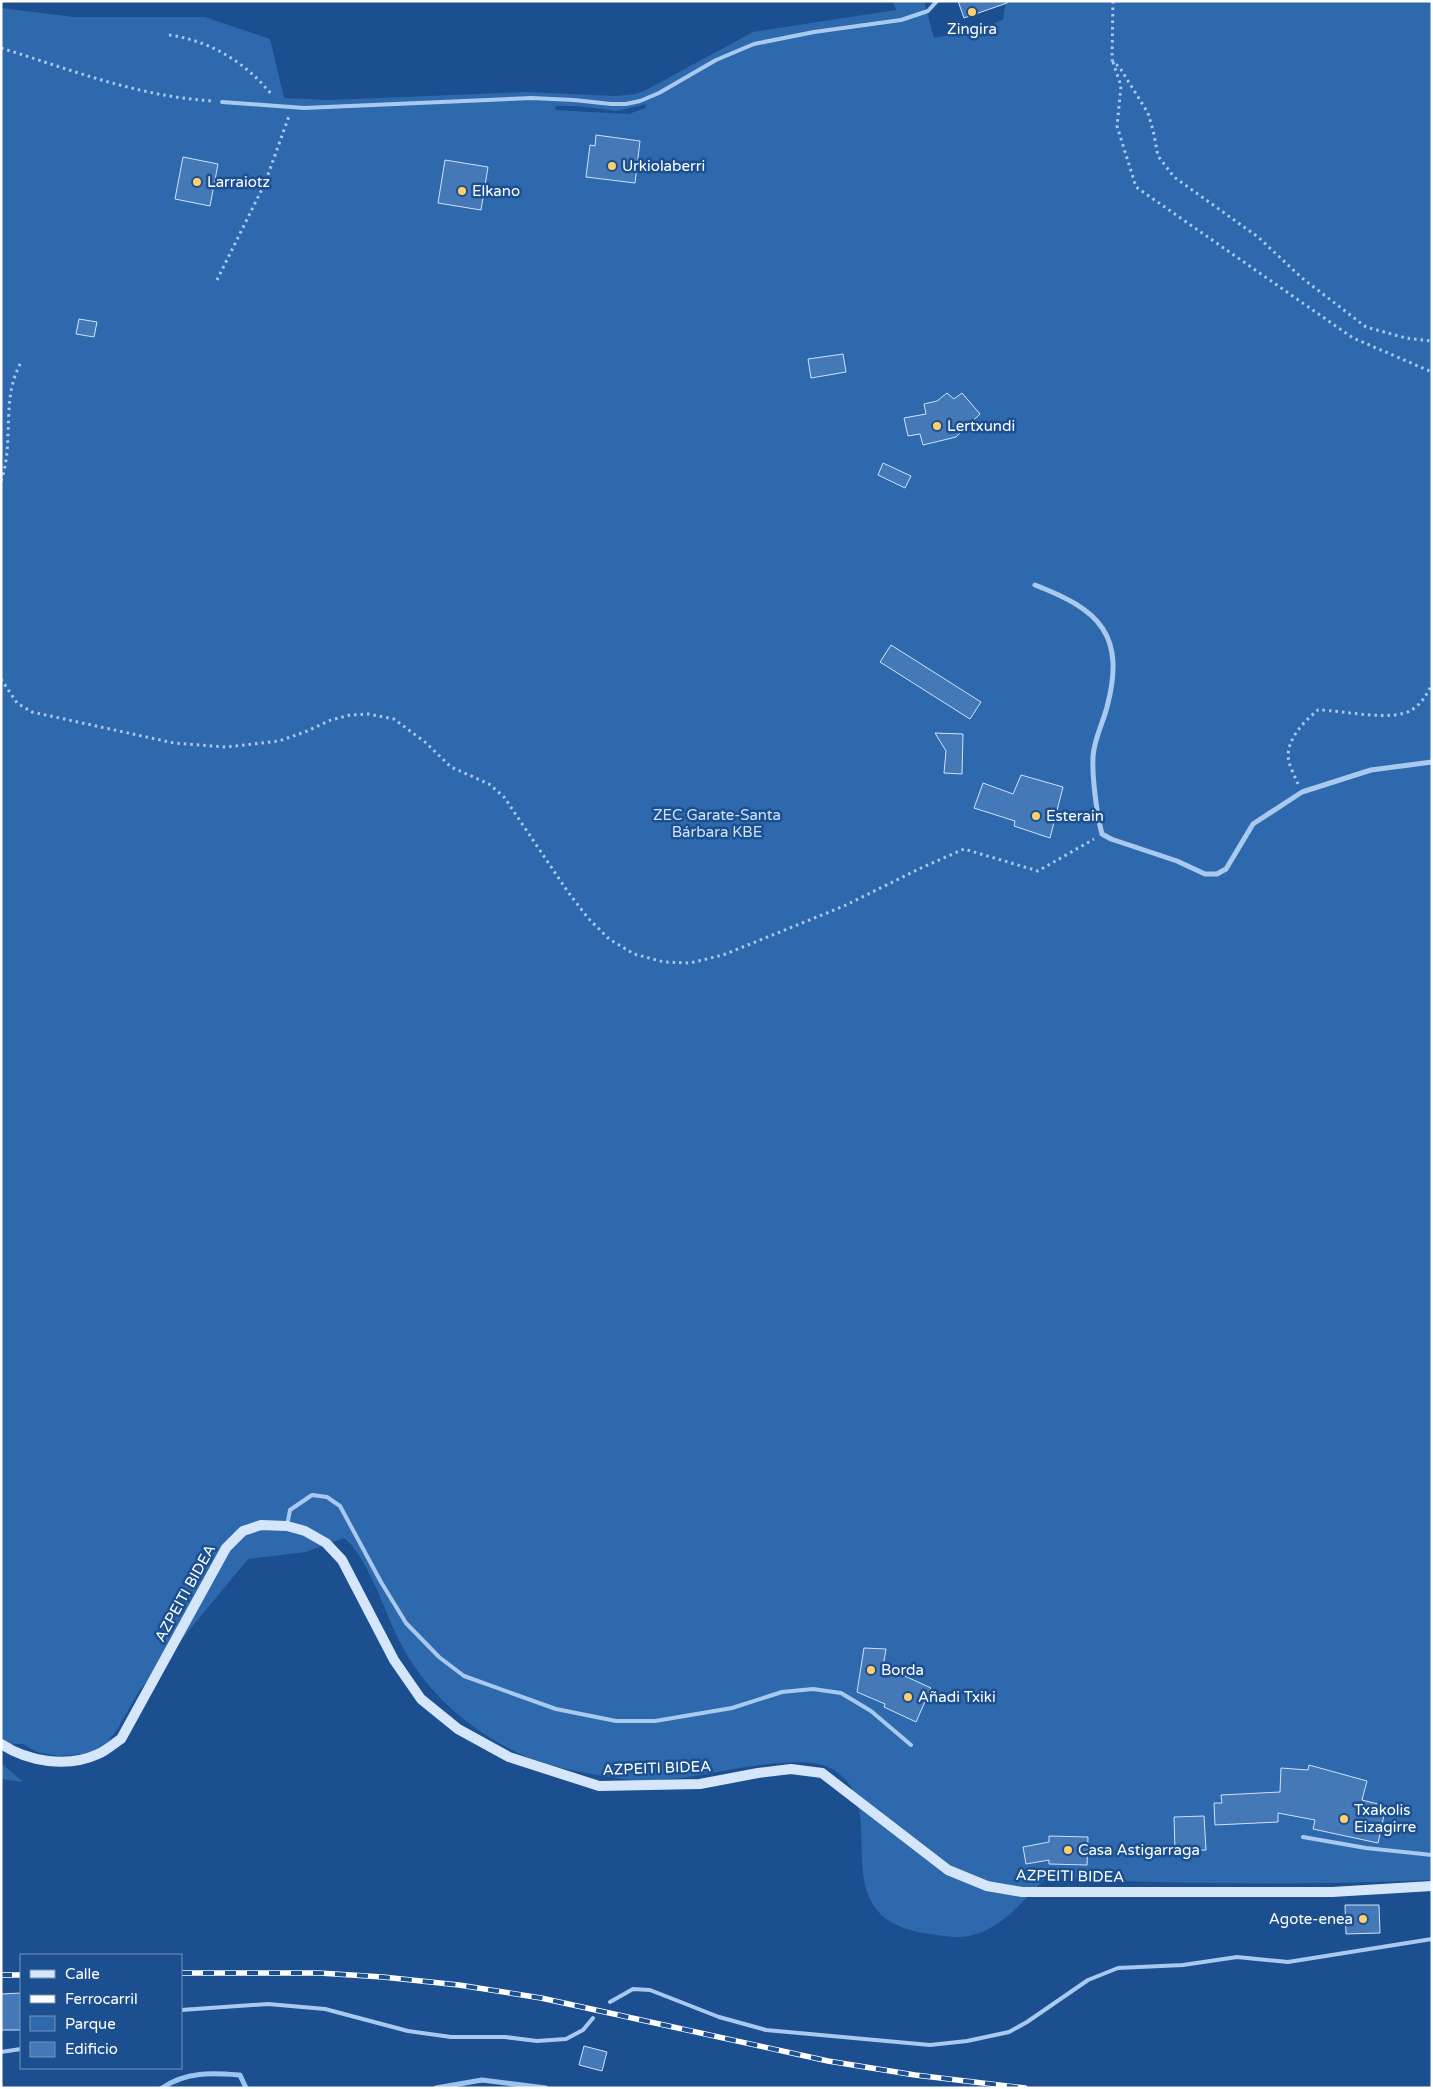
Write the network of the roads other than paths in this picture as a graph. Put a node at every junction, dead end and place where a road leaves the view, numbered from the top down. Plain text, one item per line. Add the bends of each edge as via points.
1 (937, 1) edge
2 (222, 102) road end
3 (1035, 585) dead end
4 (1432, 762) edge
5 (287, 1526) junction
6 (1, 1744) edge
7 (911, 1745) dead end
8 (1303, 1837) dead end
9 (1432, 1855) edge
10 (1432, 1886) edge
11 (1432, 1939) edge
12 (610, 2002) dead end
13 (182, 2010) edge
14 (593, 2018) dead end
15 (20, 2049) edge
16 (1, 2052) edge

1 - 2 lane via 928,11 901,20 814,32 747,46 659,93 626,104 531,98 292,108
3 - 4 street via 1057,593 1090,612 1104,630 1112,649 1111,690 1093,757 1099,822 1102,834 1111,840 1177,861 1205,874 1217,874 1226,869 1253,824 1302,792 1371,770
5 - 6 main road, AZPEITI BIDEA via 261,1525 243,1531 226,1548 121,1740 99,1754 76,1761 54,1762 30,1758
5 - 7 lane via 290,1510 312,1494 327,1496 340,1506 406,1623 439,1657 464,1676 556,1709 616,1720 655,1721 732,1708 782,1692 813,1689 841,1693 871,1711
5 - 10 main road, AZPEITI BIDEA via 306,1531 326,1543 342,1560 394,1660 421,1699 458,1729 509,1757 599,1786 700,1784 790,1769 822,1773 948,1870 987,1886 1022,1892 1332,1892
8 - 9 lane
11 - 12 lane via 1288,1962 1237,1958 1118,1968 1088,1980 1008,2032 930,2045 766,2030 719,2018 650,1990 633,1989
13 - 14 lane via 268,2004 325,2009 408,2031 451,2037 505,2037 537,2041 566,2039 583,2030
15 - 16 lane

